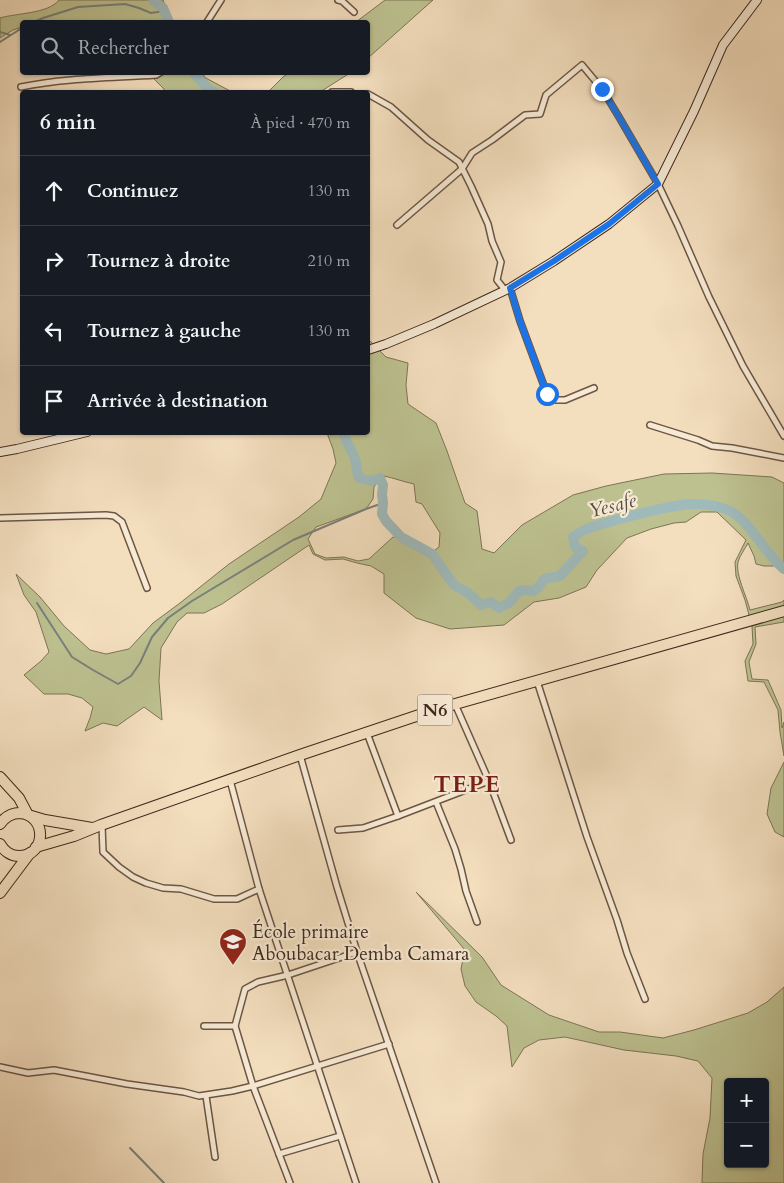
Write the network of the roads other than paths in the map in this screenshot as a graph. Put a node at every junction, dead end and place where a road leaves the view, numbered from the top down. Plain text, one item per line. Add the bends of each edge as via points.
1 (221, 0) edge
2 (338, 0) edge
3 (757, 0) edge
4 (354, 12) dead end
5 (208, 20) edge
6 (156, 75) edge
7 (21, 87) dead end
8 (370, 95) edge
9 (462, 169) junction
10 (658, 184) junction
11 (397, 225) dead end
12 (507, 289) junction
13 (370, 349) edge
14 (594, 388) dead end
15 (650, 425) dead end
16 (69, 435) edge
17 (784, 436) edge
18 (0, 452) edge
19 (784, 458) edge
20 (0, 518) edge
21 (147, 588) dead end
22 (784, 611) edge
23 (537, 681) junction
24 (454, 704) junction
25 (367, 732) junction
26 (300, 755) junction
27 (0, 777) edge
28 (230, 780) junction
29 (489, 781) junction
30 (436, 802) junction
31 (28, 815) junction
32 (398, 816) junction
33 (0, 824) edge
34 (97, 827) junction
35 (338, 830) dead end
36 (511, 840) dead end
37 (0, 844) edge
38 (33, 850) junction
39 (259, 889) junction
40 (0, 893) edge
41 (477, 922) dead end
42 (357, 952) junction
43 (288, 974) junction
44 (645, 999) dead end
45 (204, 1026) dead end
46 (235, 1026) junction
47 (389, 1044) junction
48 (318, 1066) junction
49 (0, 1067) edge
50 (253, 1086) junction
51 (206, 1096) junction
52 (340, 1136) junction
53 (279, 1154) junction
54 (215, 1157) dead end
55 (290, 1183) edge
56 (356, 1183) edge
57 (436, 1183) edge

1 - 5 street
2 - 4 street
3 - 10 street via 723,45
6 - 7 street via 45,82
8 - 9 street via 391,107 459,162
9 - 10 street via 472,154 525,115 540,114 546,95 582,65 602,89
9 - 11 street
9 - 12 street via 488,224 501,262 497,280
10 - 12 street via 609,224
10 - 17 street via 708,297
12 - 13 street via 434,324
12 - 14 street via 547,394 556,400 565,400
15 - 19 street via 712,446
16 - 18 street
20 - 21 street via 114,516 122,522
22 - 23 highway, N6
23 - 24 highway, N6
23 - 44 street via 586,837
24 - 25 highway, N6
24 - 29 street
25 - 26 highway, N6
25 - 32 street
26 - 28 highway, N6
26 - 42 street
27 - 31 highway via 19,798
28 - 34 highway, N6
28 - 39 street
29 - 30 street
29 - 36 street
30 - 32 street
30 - 41 street via 455,849
31 - 33 highway via 16,813 4,818
31 - 34 highway, N6
31 - 38 highway via 34,818 40,829 39,842
32 - 35 street via 363,828
34 - 38 highway, N6
34 - 39 street via 103,852 119,867 146,883 214,899 237,898
37 - 38 highway via 11,855 24,855
38 - 40 highway
39 - 43 street
42 - 43 street
42 - 47 street
43 - 46 street via 245,989
43 - 48 street
45 - 46 street
46 - 50 street
47 - 48 street
47 - 57 street
48 - 50 street
48 - 52 street
49 - 51 street via 28,1073 54,1070
50 - 51 street
50 - 53 street
51 - 54 street
52 - 53 street
52 - 56 street
53 - 55 street

